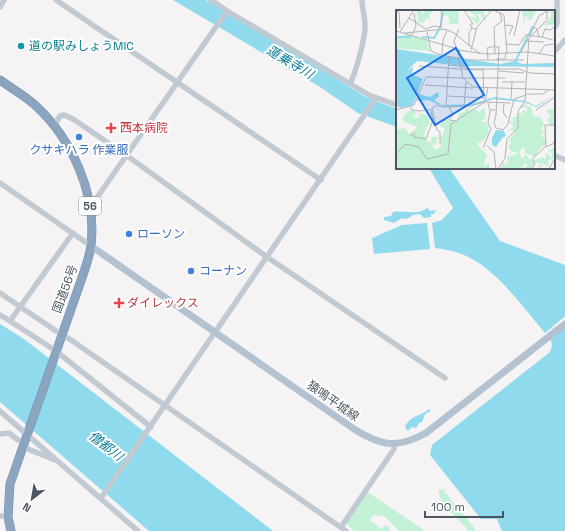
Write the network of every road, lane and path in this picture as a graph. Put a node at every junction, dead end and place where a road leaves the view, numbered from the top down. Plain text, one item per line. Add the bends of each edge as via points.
1 (4, 0) edge
2 (56, 0) edge
3 (211, 0) edge
4 (362, 0) edge
5 (557, 0) edge
6 (0, 8) edge
7 (226, 12) junction
8 (555, 26) edge
9 (565, 40) edge
10 (555, 51) edge
11 (0, 80) edge
12 (176, 82) junction
13 (350, 83) junction
14 (376, 100) junction
15 (396, 105) edge
16 (54, 126) junction
17 (126, 155) junction
18 (555, 155) edge
19 (565, 160) edge
20 (320, 180) junction
21 (0, 183) edge
22 (89, 203) junction
23 (73, 233) junction
24 (91, 246) junction
25 (267, 257) junction
26 (0, 293) edge
27 (20, 307) junction
28 (0, 315) edge
29 (10, 321) junction
30 (565, 324) edge
31 (56, 331) dead end
32 (215, 332) junction
33 (68, 338) dead end
34 (54, 355) junction
35 (444, 378) dead end
36 (165, 406) junction
37 (0, 411) edge
38 (150, 428) junction
39 (0, 434) edge
40 (27, 434) junction
41 (18, 440) dead end
42 (394, 444) junction
43 (28, 449) dead end
44 (59, 461) junction
45 (102, 497) junction
46 (4, 516) edge
47 (341, 527) junction
48 (11, 531) edge
49 (138, 531) edge
50 (346, 531) edge

1 - 6 street
2 - 12 street
3 - 7 street
4 - 13 street via 364,41
5 - 8 street
7 - 12 street
7 - 13 street
9 - 10 street
11 - 16 highway, 国道56号 / 56 via 34,104
12 - 17 street
12 - 20 street
13 - 14 street
14 - 15 street
14 - 20 street
16 - 17 street via 60,116 64,115
16 - 22 highway, 国道56号 / 56 via 75,160
17 - 22 street via 96,199
17 - 25 street
18 - 19 street
20 - 25 street
21 - 23 street
22 - 24 highway, 国道56号 / 56
23 - 24 street
23 - 27 street
24 - 32 main road, 猿鳴平城線
24 - 34 highway, 国道56号 / 56
25 - 32 street
25 - 35 street
26 - 27 street
27 - 29 street
27 - 31 street
28 - 29 street
29 - 34 street
30 - 42 main road, 猿鳴平城線 via 426,433
32 - 36 street
32 - 42 main road, 猿鳴平城線 via 368,437
33 - 36 street
34 - 38 street
34 - 40 highway, 国道56号 / 56
36 - 38 street
36 - 47 street
37 - 40 street
38 - 45 street
39 - 41 street via 9,433
40 - 44 street
40 - 46 highway, 国道56号 / 56 via 10,484
42 - 47 street via 394,449
43 - 44 street
44 - 45 street
45 - 49 street
46 - 48 highway, 国道56号 / 56
47 - 50 street

